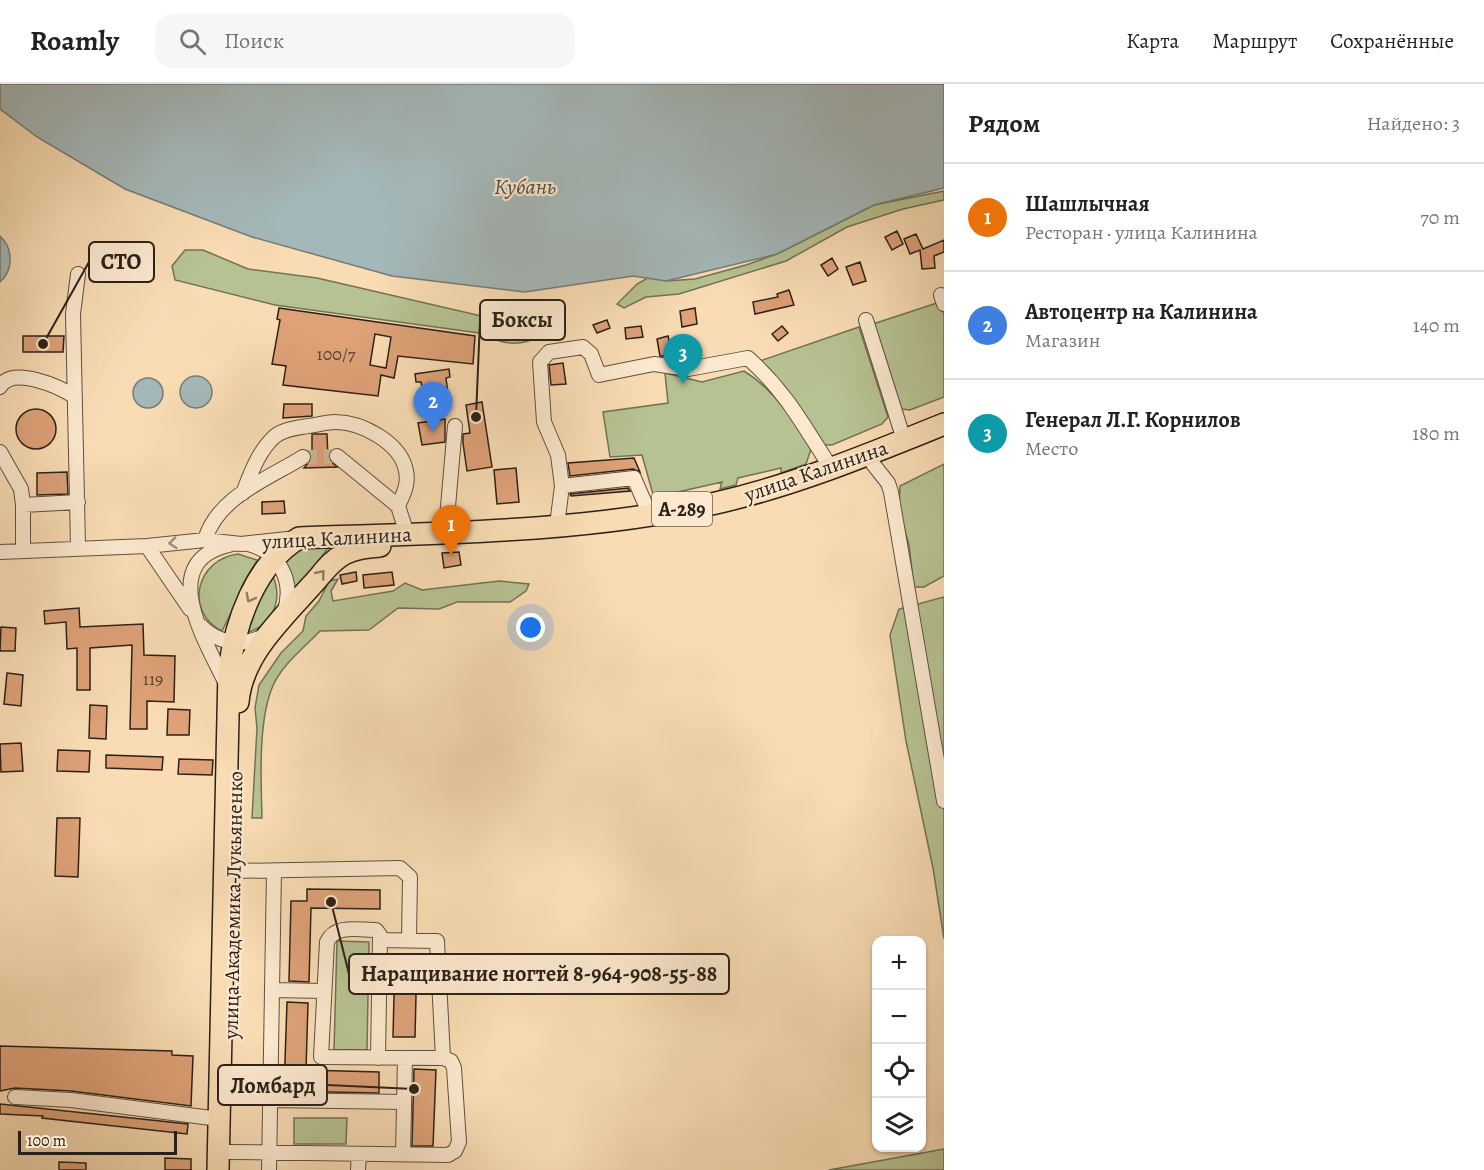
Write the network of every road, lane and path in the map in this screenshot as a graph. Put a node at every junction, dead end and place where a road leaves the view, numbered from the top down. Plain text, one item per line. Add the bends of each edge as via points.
1 (78, 274) dead end
2 (866, 320) dead end
3 (0, 387) edge
4 (75, 397) junction
5 (944, 424) edge
6 (454, 426) dead end
7 (944, 436) edge
8 (904, 440) junction
9 (0, 452) edge
10 (337, 456) tunnel mouth
11 (303, 457) tunnel mouth
12 (873, 464) junction
13 (831, 468) junction
14 (562, 486) junction
15 (243, 493) junction
16 (78, 502) junction
17 (23, 505) junction
18 (398, 506) junction
19 (650, 515) junction
20 (557, 525) junction
21 (450, 532) junction
22 (407, 534) junction
23 (299, 538) junction
24 (205, 540) junction
25 (240, 544) junction
26 (147, 546) junction
27 (78, 547) junction
28 (23, 549) junction
29 (0, 552) edge
30 (273, 558) junction
31 (195, 616) junction
32 (277, 623) junction
33 (233, 642) junction
34 (229, 689) junction
35 (233, 712) junction
36 (944, 801) edge
37 (234, 871) junction
38 (274, 871) junction
39 (380, 940) junction
40 (409, 940) junction
41 (272, 990) junction
42 (324, 991) junction
43 (378, 1058) junction
44 (405, 1058) junction
45 (443, 1058) junction
46 (15, 1097) dead end
47 (271, 1100) junction
48 (404, 1102) junction
49 (219, 1119) junction
50 (270, 1153) junction
51 (359, 1154) junction
52 (403, 1154) junction
53 (225, 1164) edge
54 (269, 1170) edge
55 (358, 1170) edge

1 - 4 street via 73,314
2 - 8 street
3 - 4 street via 12,377 56,384
4 - 16 street
5 - 8 highway, улица Калинина / А-289
6 - 21 street via 447,518
7 - 12 highway, улица Калинина / А-289
8 - 13 highway, улица Калинина / А-289
9 - 17 street via 21,489
10 - 18 street
11 - 15 street
32 -> 12 highway, улица Калинина / А-289 via 330,563 361,547 651,526 719,514 797,492
12 - 36 street via 891,492
13 - 14 street via 795,408 773,380 748,358 688,369 654,364 599,375 591,354 583,347 549,352 540,362 544,422 558,455
13 - 19 highway, улица Калинина / А-289 via 716,503
14 - 19 street via 634,478
14 - 20 street
15 - 18 street via 258,456 275,436 290,429 336,422 363,427 396,451 406,471 406,488
15 - 24 street via 218,513
16 - 17 street
16 - 27 street
17 - 28 street
18 - 22 street
19 - 20 highway, улица Калинина / А-289
20 - 21 highway, улица Калинина / А-289
21 - 22 highway, улица Калинина / А-289
22 - 23 highway, улица Калинина / А-289
23 - 25 street, улица Калинина / А-289
23 - 30 highway
24 - 25 street, улица Калинина
24 -> 26 street, улица Калинина
25 - 30 street via 258,548
25 - 31 street, А-289 via 215,550 195,568 189,594
26 - 27 street, улица Калинина
26 - 31 street
27 - 28 street, улица Калинина
28 - 29 street, улица Калинина
30 - 32 street via 288,589 287,603
30 -> 33 highway via 243,612
31 - 33 street via 213,635
31 - 34 street
32 - 33 street, А-289 via 252,641
32 - 35 highway, улица Калинина via 246,670
33 - 34 highway
34 - 35 highway
35 - 37 highway, улица Академика Лукьяненко
35 - 49 highway, улица Академика Лукьяненко
37 - 38 street
37 - 53 highway, улица Академика Лукьяненко
38 - 40 street via 400,868 410,877
38 - 41 street
39 - 40 street
39 - 42 street via 376,930 337,930 330,934
39 - 43 street
40 - 45 street via 437,941
41 - 42 street
41 - 47 street
42 - 43 street via 321,1057
43 - 44 street
44 - 45 street
44 - 48 street
45 - 52 street via 451,1061 454,1068 459,1142 448,1155
46 - 49 street via 71,1100
47 - 48 street
47 - 50 street
48 - 52 street
49 - 53 highway, улица Академика Лукьяненко
50 - 51 street
50 - 53 street
50 - 54 street
51 - 52 street
51 - 55 street

